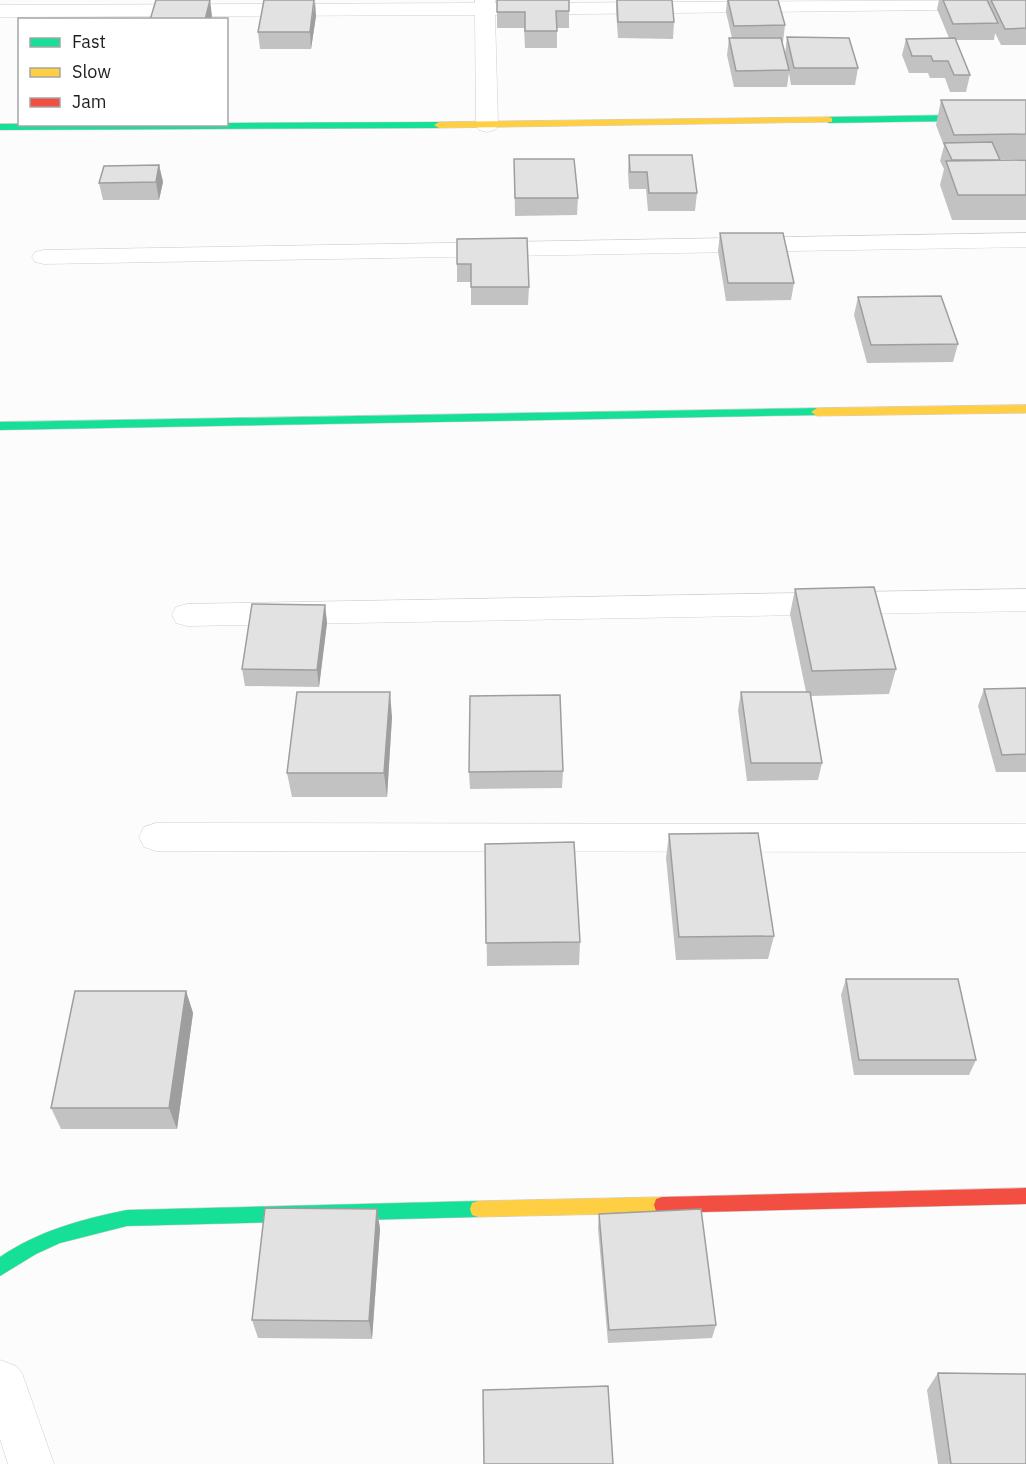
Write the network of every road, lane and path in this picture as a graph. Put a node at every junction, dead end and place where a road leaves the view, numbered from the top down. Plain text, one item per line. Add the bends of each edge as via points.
1 (1026, 3) edge
2 (485, 5) edge
3 (0, 11) edge
4 (1026, 117) edge
5 (487, 125) junction
6 (0, 127) edge
7 (1026, 240) edge
8 (44, 257) dead end
9 (1026, 409) edge
10 (0, 426) edge
11 (1026, 600) edge
12 (187, 615) dead end
13 (156, 837) dead end
14 (1026, 838) edge
15 (1026, 1196) edge
16 (0, 1267) edge
17 (0, 1382) edge
18 (31, 1464) edge

1 - 2 street
2 - 3 street
2 - 5 street
4 - 5 street
5 - 6 street
7 - 8 street
9 - 10 street
11 - 12 street
13 - 14 street
15 - 16 street via 127,1218 68,1229 14,1255
17 - 18 street via 6,1389

